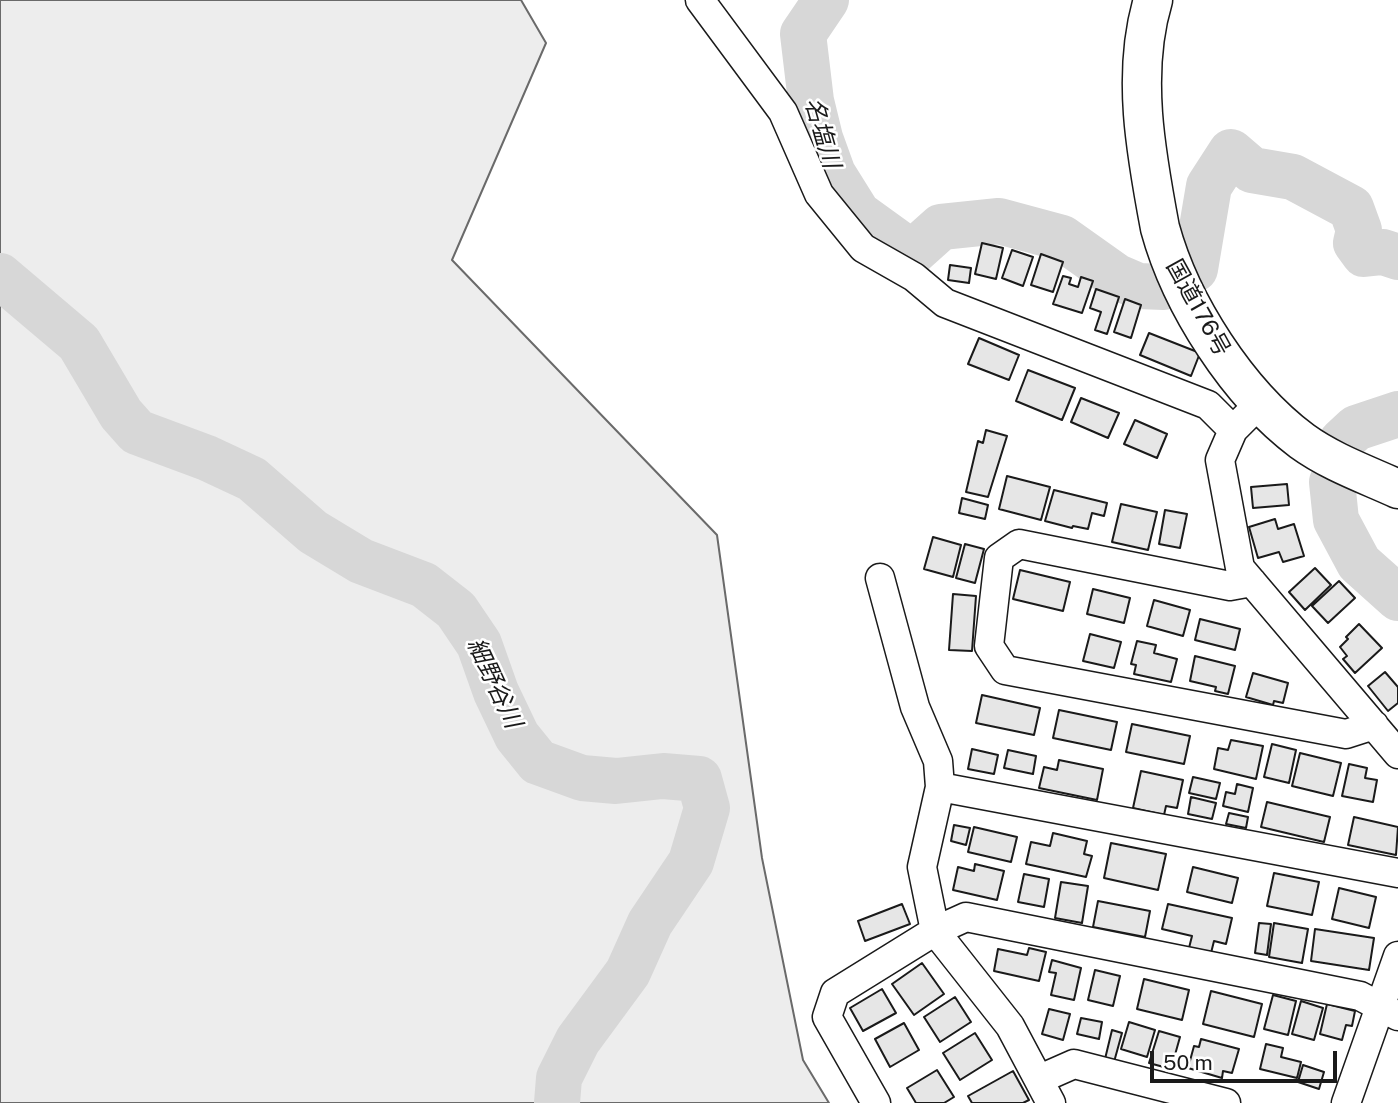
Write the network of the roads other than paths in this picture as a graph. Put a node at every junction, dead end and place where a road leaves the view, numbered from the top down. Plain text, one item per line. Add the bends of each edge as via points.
1 (700, 0) edge
2 (1153, 0) edge
3 (1260, 403) junction
4 (1233, 429) junction
5 (1398, 489) edge
6 (880, 578) dead end
7 (1252, 582) junction
8 (1374, 725) junction
9 (1398, 754) edge
10 (940, 788) junction
11 (1398, 873) edge
12 (935, 931) junction
13 (1398, 956) edge
14 (1389, 1011) edge
15 (1046, 1091) edge
16 (876, 1103) edge
17 (1226, 1103) edge
18 (1346, 1103) edge

1 - 4 street via 783,112 819,194 863,248 914,277 946,303 1208,405
2 - 3 highway, 国道176号 via 1143,46 1142,102 1160,228 1188,299 1228,364
3 - 4 street
3 - 5 highway, 国道176号 via 1329,458
4 - 7 street via 1220,460 1240,568
6 - 10 street via 915,707 939,761
7 - 8 street
7 - 8 street via 1230,586 1019,544 999,558 989,646 1005,670 1346,734
8 - 9 street
10 - 11 street
10 - 12 street via 922,867
12 - 14 street via 965,916 1360,996
12 - 15 street via 1010,1026
12 - 16 street via 835,993 827,1017
13 - 14 street
14 - 18 street
15 - 17 street via 1074,1064

